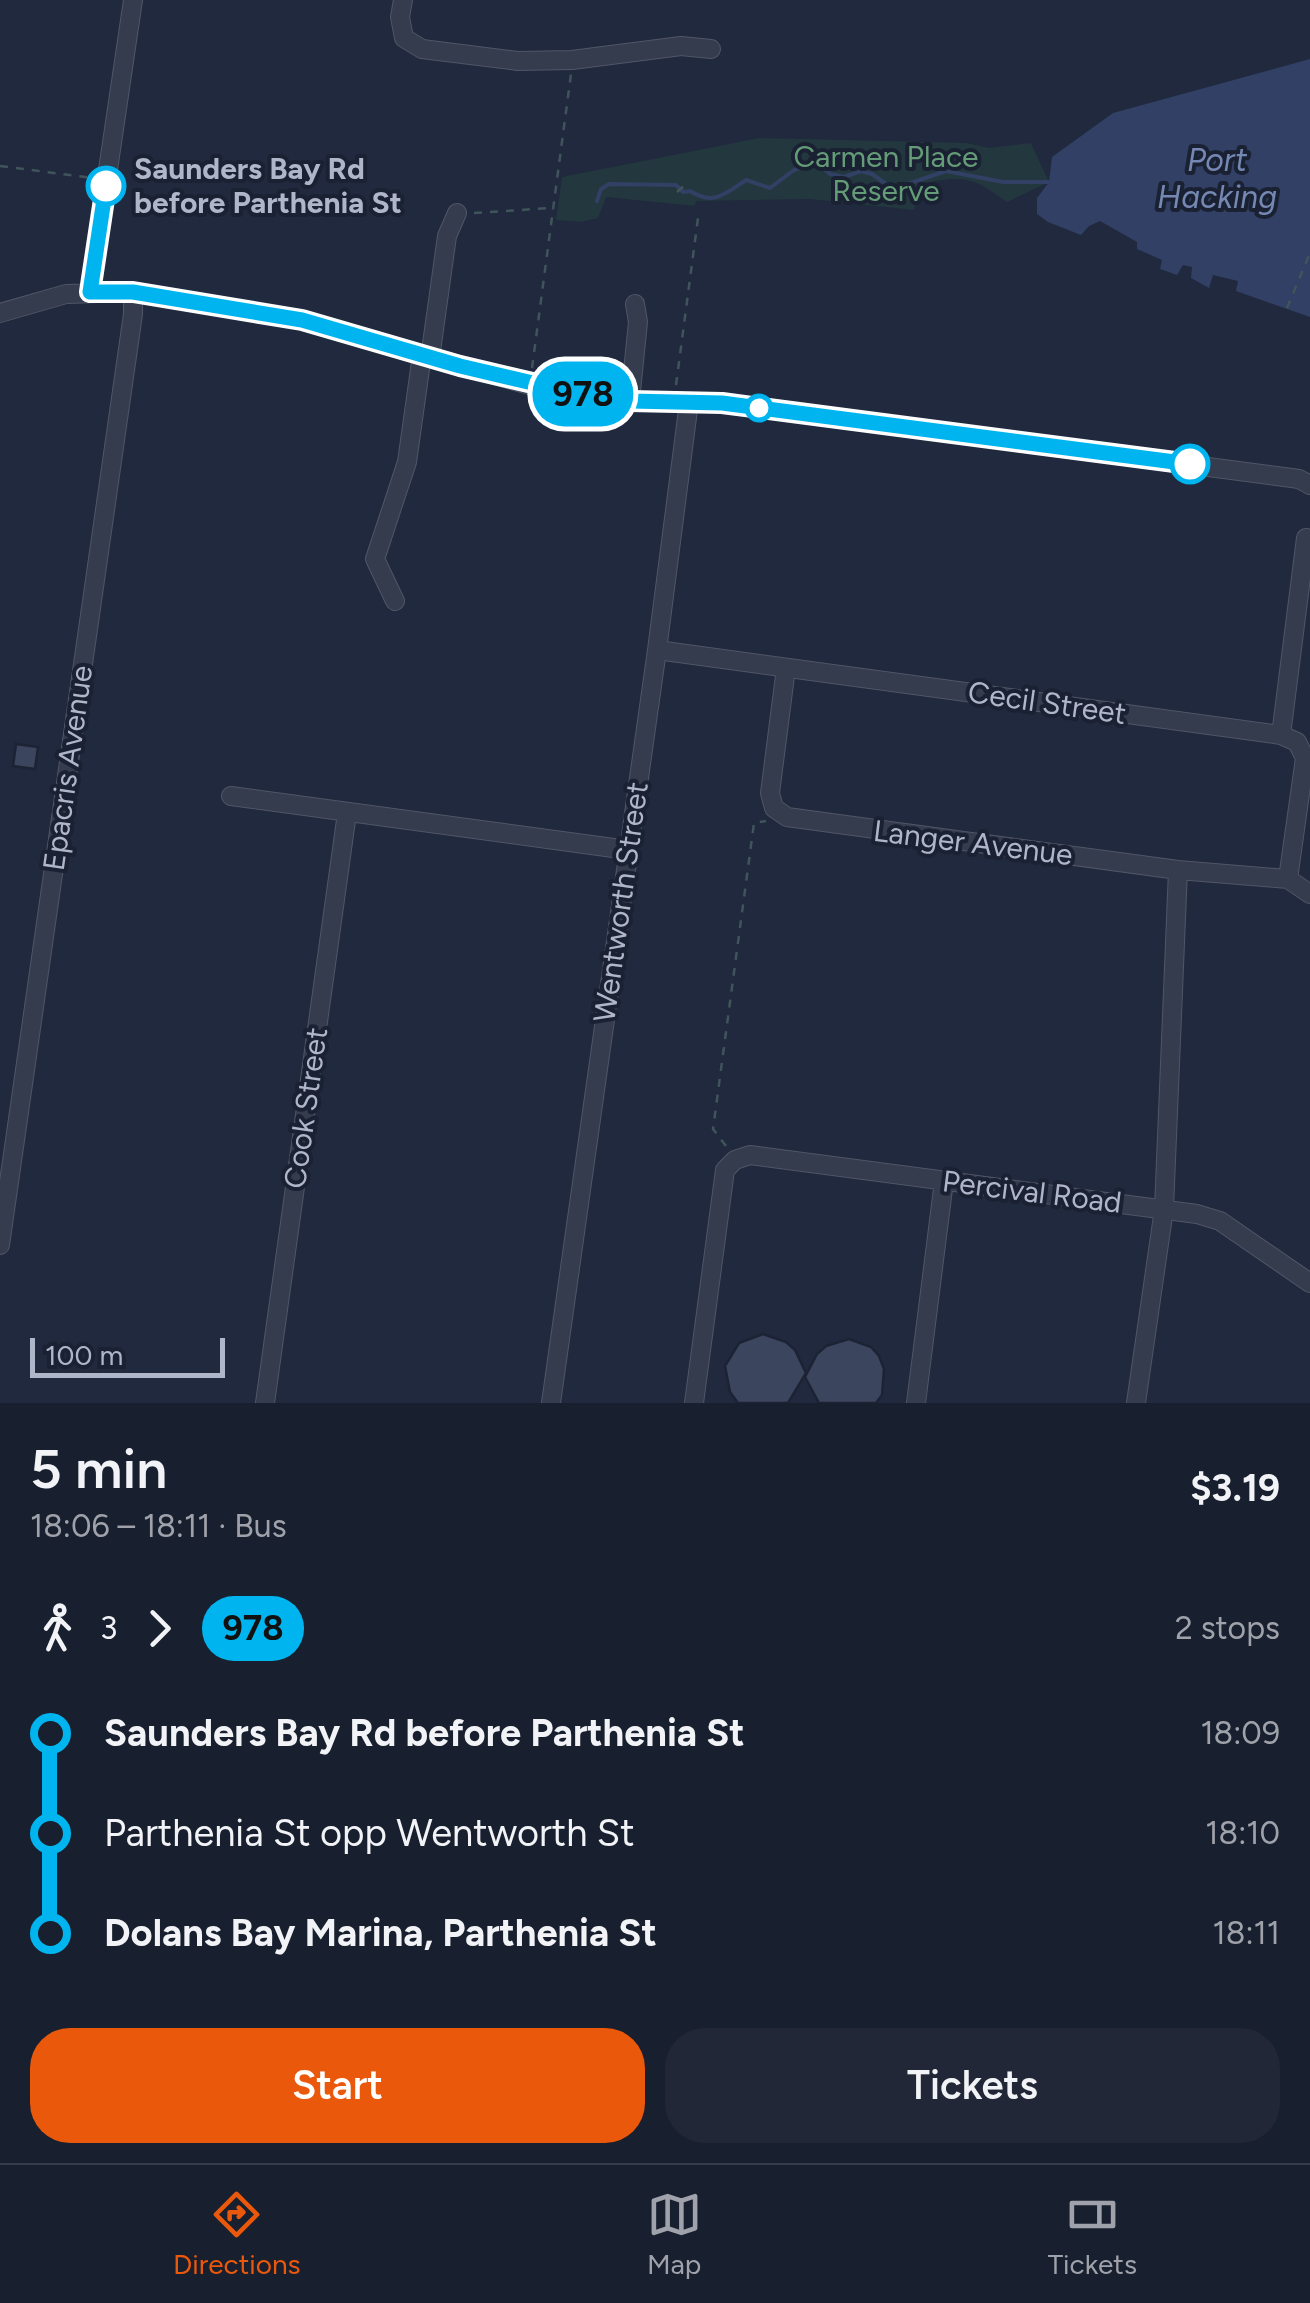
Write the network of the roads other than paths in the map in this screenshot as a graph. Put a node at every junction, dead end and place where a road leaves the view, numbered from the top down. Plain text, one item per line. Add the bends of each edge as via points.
1 (133, 0) edge
2 (403, 0) edge
3 (711, 49) dead end
4 (458, 213) road end
5 (90, 292) junction
6 (133, 292) junction
7 (634, 304) dead end
8 (0, 312) edge
9 (426, 357) junction
10 (630, 401) junction
11 (681, 401) junction
12 (1310, 485) edge
13 (1306, 538) dead end
14 (395, 601) dead end
15 (657, 650) junction
16 (786, 668) junction
17 (1281, 735) junction
18 (231, 796) dead end
19 (347, 813) junction
20 (628, 850) junction
21 (1178, 870) junction
22 (1288, 879) junction
23 (1310, 894) edge
24 (944, 1181) junction
25 (1164, 1209) junction
26 (0, 1245) edge
27 (1310, 1282) edge
28 (265, 1403) edge
29 (552, 1403) edge
30 (694, 1403) edge
31 (916, 1403) edge
32 (1136, 1403) edge

1 - 5 street
2 - 3 street via 404,38 422,49 518,61
4 - 9 street
5 - 6 street
5 - 8 street
6 - 9 street via 302,320
6 - 26 street, Epacris Avenue
7 - 10 street
9 - 10 street
9 - 14 street via 406,462 375,559
10 - 11 street
11 - 12 street
11 - 15 street, Wentworth Street
13 - 17 street
15 - 16 street, Cecil Street
15 - 20 street, Wentworth Street
16 - 17 street, Cecil Street
16 - 21 street, Langer Avenue via 770,793 774,808 787,817
17 - 22 street via 1297,742 1305,758
18 - 19 street
19 - 20 street
19 - 28 street, Cook Street
20 - 29 street, Wentworth Street
21 - 22 street, Langer Avenue
21 - 25 street
22 - 23 street, Langer Avenue
24 - 25 street, Percival Road
24 - 30 street, Percival Road via 750,1155 735,1160 725,1170
24 - 31 street
25 - 27 street, Percival Road via 1220,1221
25 - 32 street

